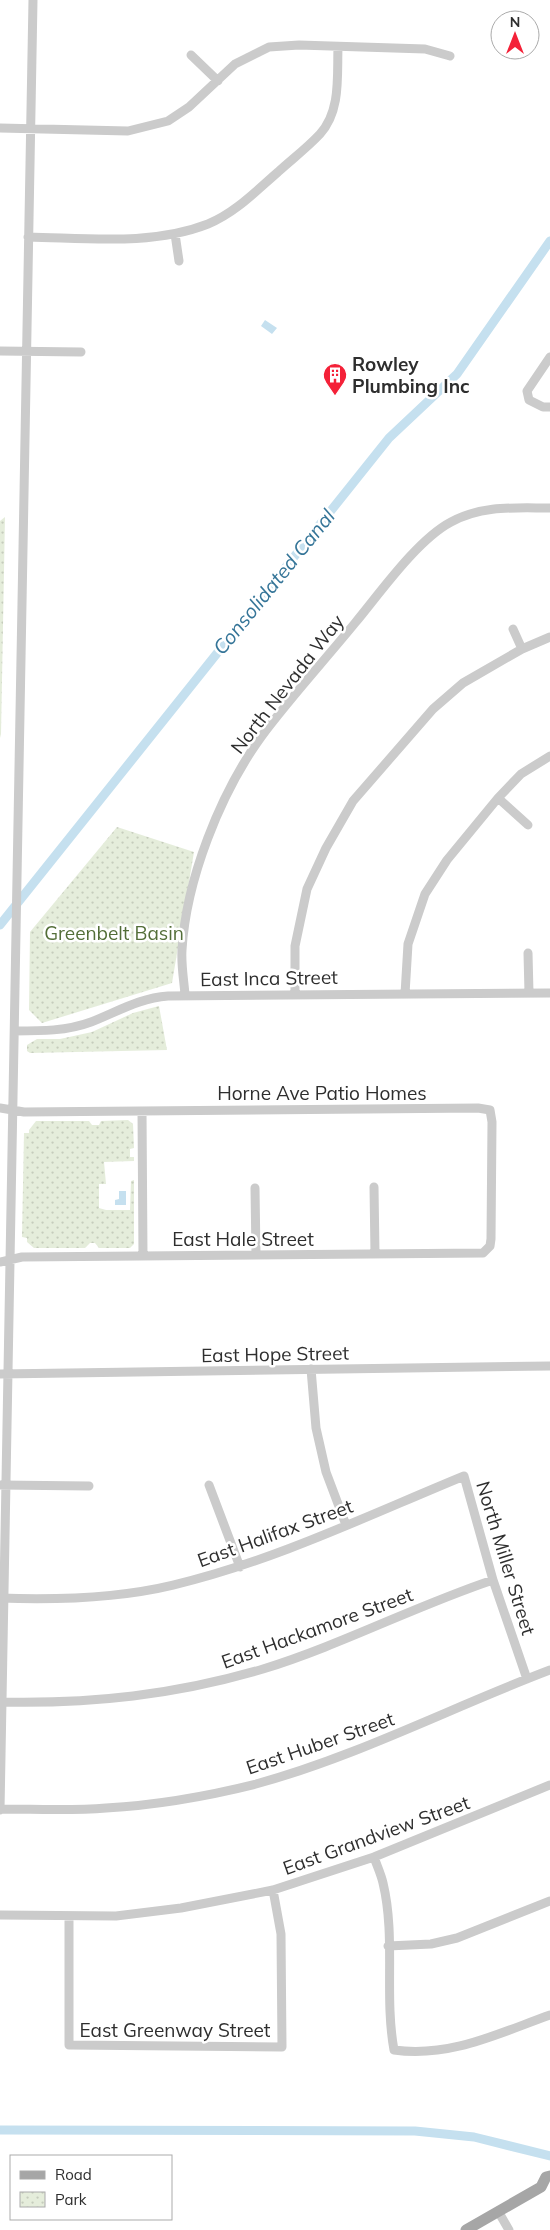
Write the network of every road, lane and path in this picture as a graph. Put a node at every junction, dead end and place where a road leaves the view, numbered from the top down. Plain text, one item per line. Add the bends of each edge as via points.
1 (33, 0) edge
2 (338, 47) junction
3 (192, 55) dead end
4 (450, 56) dead end
5 (218, 81) junction
6 (0, 128) edge
7 (30, 129) junction
8 (175, 234) junction
9 (28, 237) junction
10 (179, 261) dead end
11 (0, 351) edge
12 (26, 352) junction
13 (81, 352) dead end
14 (550, 357) edge
15 (550, 407) edge
16 (550, 508) edge
17 (513, 629) dead end
18 (550, 637) edge
19 (522, 649) junction
20 (550, 756) edge
21 (498, 798) junction
22 (528, 825) dead end
23 (528, 953) dead end
24 (529, 993) junction
25 (550, 993) edge
26 (295, 994) junction
27 (405, 994) junction
28 (185, 996) junction
29 (15, 1031) junction
30 (0, 1108) edge
31 (13, 1109) junction
32 (142, 1111) junction
33 (374, 1187) dead end
34 (255, 1188) dead end
35 (487, 1251) joint
36 (376, 1254) junction
37 (256, 1255) junction
38 (143, 1256) junction
39 (10, 1260) junction
40 (0, 1262) edge
41 (550, 1366) edge
42 (311, 1369) junction
43 (4, 1374) edge
44 (464, 1476) joint
45 (4, 1485) edge
46 (209, 1485) dead end
47 (88, 1486) dead end
48 (346, 1525) junction
49 (240, 1567) junction
50 (493, 1580) junction
51 (2, 1598) edge
52 (550, 1670) edge
53 (527, 1679) junction
54 (1, 1702) edge
55 (550, 1786) edge
56 (0, 1810) edge
57 (374, 1858) junction
58 (273, 1890) junction
59 (550, 1901) edge
60 (0, 1915) edge
61 (69, 1916) junction
62 (388, 1946) junction
63 (550, 2015) edge
64 (550, 2176) edge
65 (546, 2189) edge
66 (498, 2211) junction
67 (466, 2230) edge
68 (509, 2230) edge

1 - 7 street
2 - 4 street via 425,49
2 - 5 street via 269,47 235,64
2 - 8 street via 337,94 332,115 321,133 240,206 209,223
3 - 5 street
5 - 7 street via 190,108 168,121 147,128 128,131
6 - 7 street
7 - 9 street
8 - 9 street via 126,239
8 - 10 street
9 - 12 street
11 - 12 street
12 - 13 street
12 - 29 street
14 - 15 street via 527,391 529,400
16 - 28 street, North Nevada Way via 491,508 448,523 412,554 261,737 236,775 202,852 184,926
17 - 19 street
18 - 19 street
19 - 26 street via 462,683 433,709 353,801 307,889 295,946
20 - 21 street via 521,774
21 - 22 street
21 - 27 street via 447,860 425,894 408,944
23 - 24 street
24 - 25 street, East Inca Street
24 - 27 street, East Inca Street
26 - 27 street, East Inca Street
26 - 28 street, East Inca Street
28 - 29 street, East Inca Street via 157,996 142,1000 75,1027
29 - 31 street
30 - 31 street, Horne Ave Patio Homes
31 - 32 street, Horne Ave Patio Homes via 24,1112
31 - 39 street
32 - 35 street, Horne Ave Patio Homes via 490,1110 491,1239
32 - 38 street
33 - 36 street
34 - 37 street
35 - 36 street, East Hale Street via 478,1254
36 - 37 street, East Hale Street
37 - 38 street, East Hale Street
38 - 39 street, East Hale Street via 22,1257
39 - 40 street, East Hale Street
39 - 43 street
41 - 42 street, East Hope Street
42 - 43 street, East Hope Street
42 - 48 street via 316,1428 324,1463
43 - 45 street
44 - 48 street, East Halifax Street
44 - 50 street, North Miller Street
45 - 47 street
45 - 51 street
46 - 49 street
48 - 49 street, East Halifax Street
49 - 51 street, East Halifax Street via 172,1585 96,1596
50 - 53 street, North Miller Street
50 - 54 street, East Hackamore Street via 264,1669 196,1687 114,1700
51 - 54 street
52 - 53 street, East Huber Street
53 - 56 street, East Huber Street via 396,1734 255,1784 106,1808
54 - 56 street
55 - 57 street, East Grandview Street
57 - 58 street, East Grandview Street
57 - 62 street via 383,1882 388,1912
58 - 61 street, East Grandview Street via 181,1908 116,1916
58 - 61 street, East Greenway Street via 281,1934 282,2047 69,2045
59 - 62 street via 457,1938 431,1944
60 - 61 street, East Grandview Street
62 - 63 street via 389,2023 394,2050 411,2053 461,2047
64 - 65 main road via 546,2177
65 - 66 main road
66 - 67 main road
66 - 68 street

